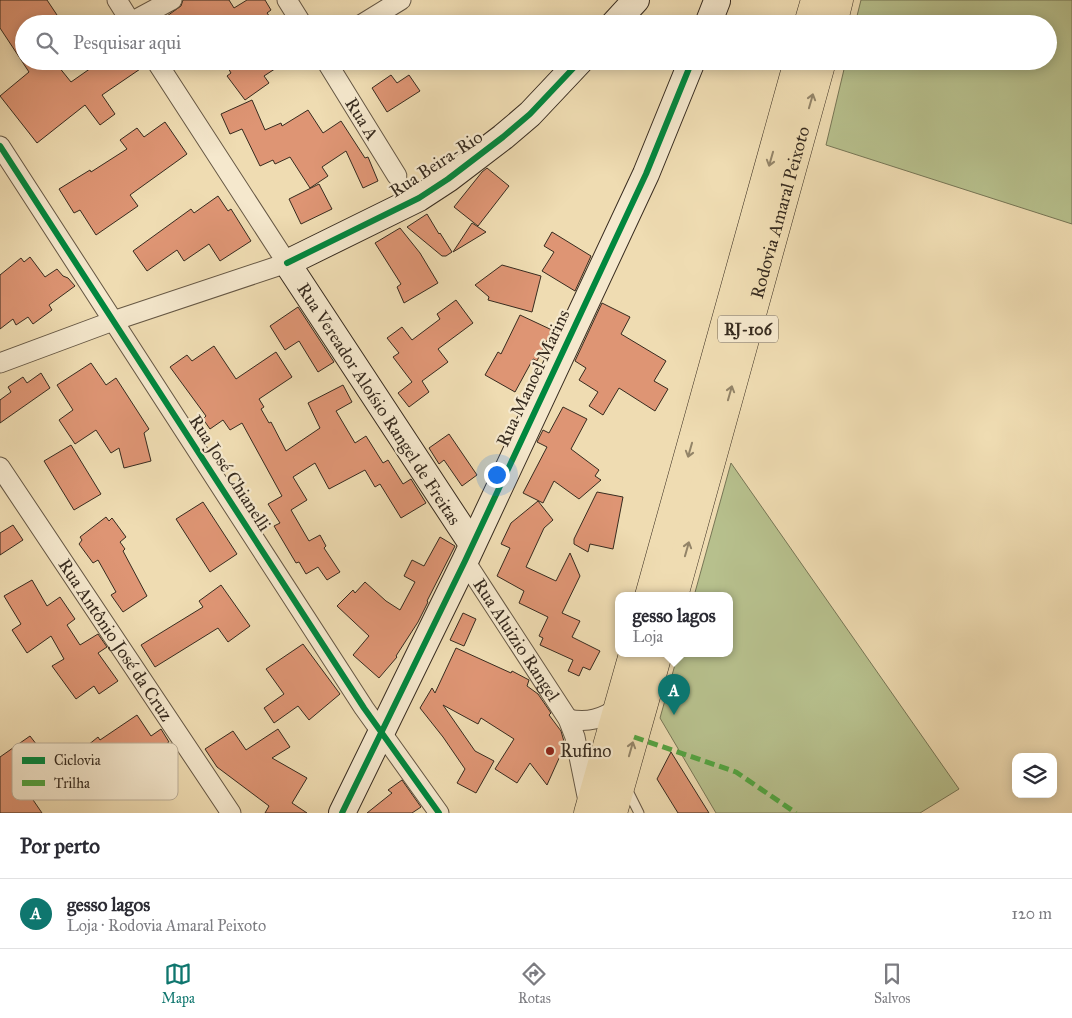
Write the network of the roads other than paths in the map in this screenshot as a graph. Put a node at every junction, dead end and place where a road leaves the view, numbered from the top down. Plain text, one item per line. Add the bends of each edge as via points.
1 (116, 0) edge
2 (172, 0) edge
3 (287, 0) edge
4 (401, 0) edge
5 (815, 0) edge
6 (840, 0) edge
7 (126, 15) edge
8 (145, 15) edge
9 (296, 15) edge
10 (377, 15) edge
11 (811, 15) edge
12 (836, 15) edge
13 (162, 70) edge
14 (332, 70) edge
15 (572, 70) edge
16 (688, 70) edge
17 (795, 70) edge
18 (820, 70) edge
19 (0, 146) edge
20 (398, 176) dead end
21 (288, 263) junction
22 (113, 321) junction
23 (0, 363) edge
24 (0, 467) edge
25 (468, 552) junction
26 (650, 592) edge
27 (675, 592) edge
28 (632, 657) edge
29 (657, 657) edge
30 (618, 707) junction
31 (568, 719) junction
32 (380, 732) junction
33 (623, 779) junction
34 (597, 811) edge
35 (231, 813) edge
36 (342, 813) edge
37 (440, 813) edge
38 (639, 813) edge

1 - 7 street
2 - 8 street
3 - 9 street
4 - 10 street
5 - 11 highway
6 - 12 highway
13 - 21 street, Rua Vereador Aloísio Rangel de Freitas
14 - 20 street, Rua A
15 - 21 main road, Rua Beira-Rio via 530,114 448,179 419,198
16 - 25 main road, Rua Manoel Marins via 646,174
17 -> 26 highway, Rodovia Amaral Peixoto / RJ-106
27 -> 18 highway, Rodovia Amaral Peixoto / RJ-106
19 - 22 street, Rua José Chianelli
21 - 22 street, Rua Beira-Rio
21 - 25 main road, Rua Vereador Aloísio Rangel de Freitas
22 - 23 street, Rua Beira-Rio
22 - 32 street, Rua José Chianelli
24 - 35 street, Rua Antônio José da Cruz
25 - 31 street, Rua Aluizio Rangel
25 - 32 main road, Rua Manoel Marins
28 - 30 highway
33 -> 29 highway
30 - 31 street, Rua Aluizio Rangel via 589,721
30 - 34 highway
31 - 34 street, Rua Aluizio Rangel
32 - 36 main road, Rua Manoel Marins
32 - 37 street, Rua José Chianelli
33 - 34 highway
33 - 38 lane

